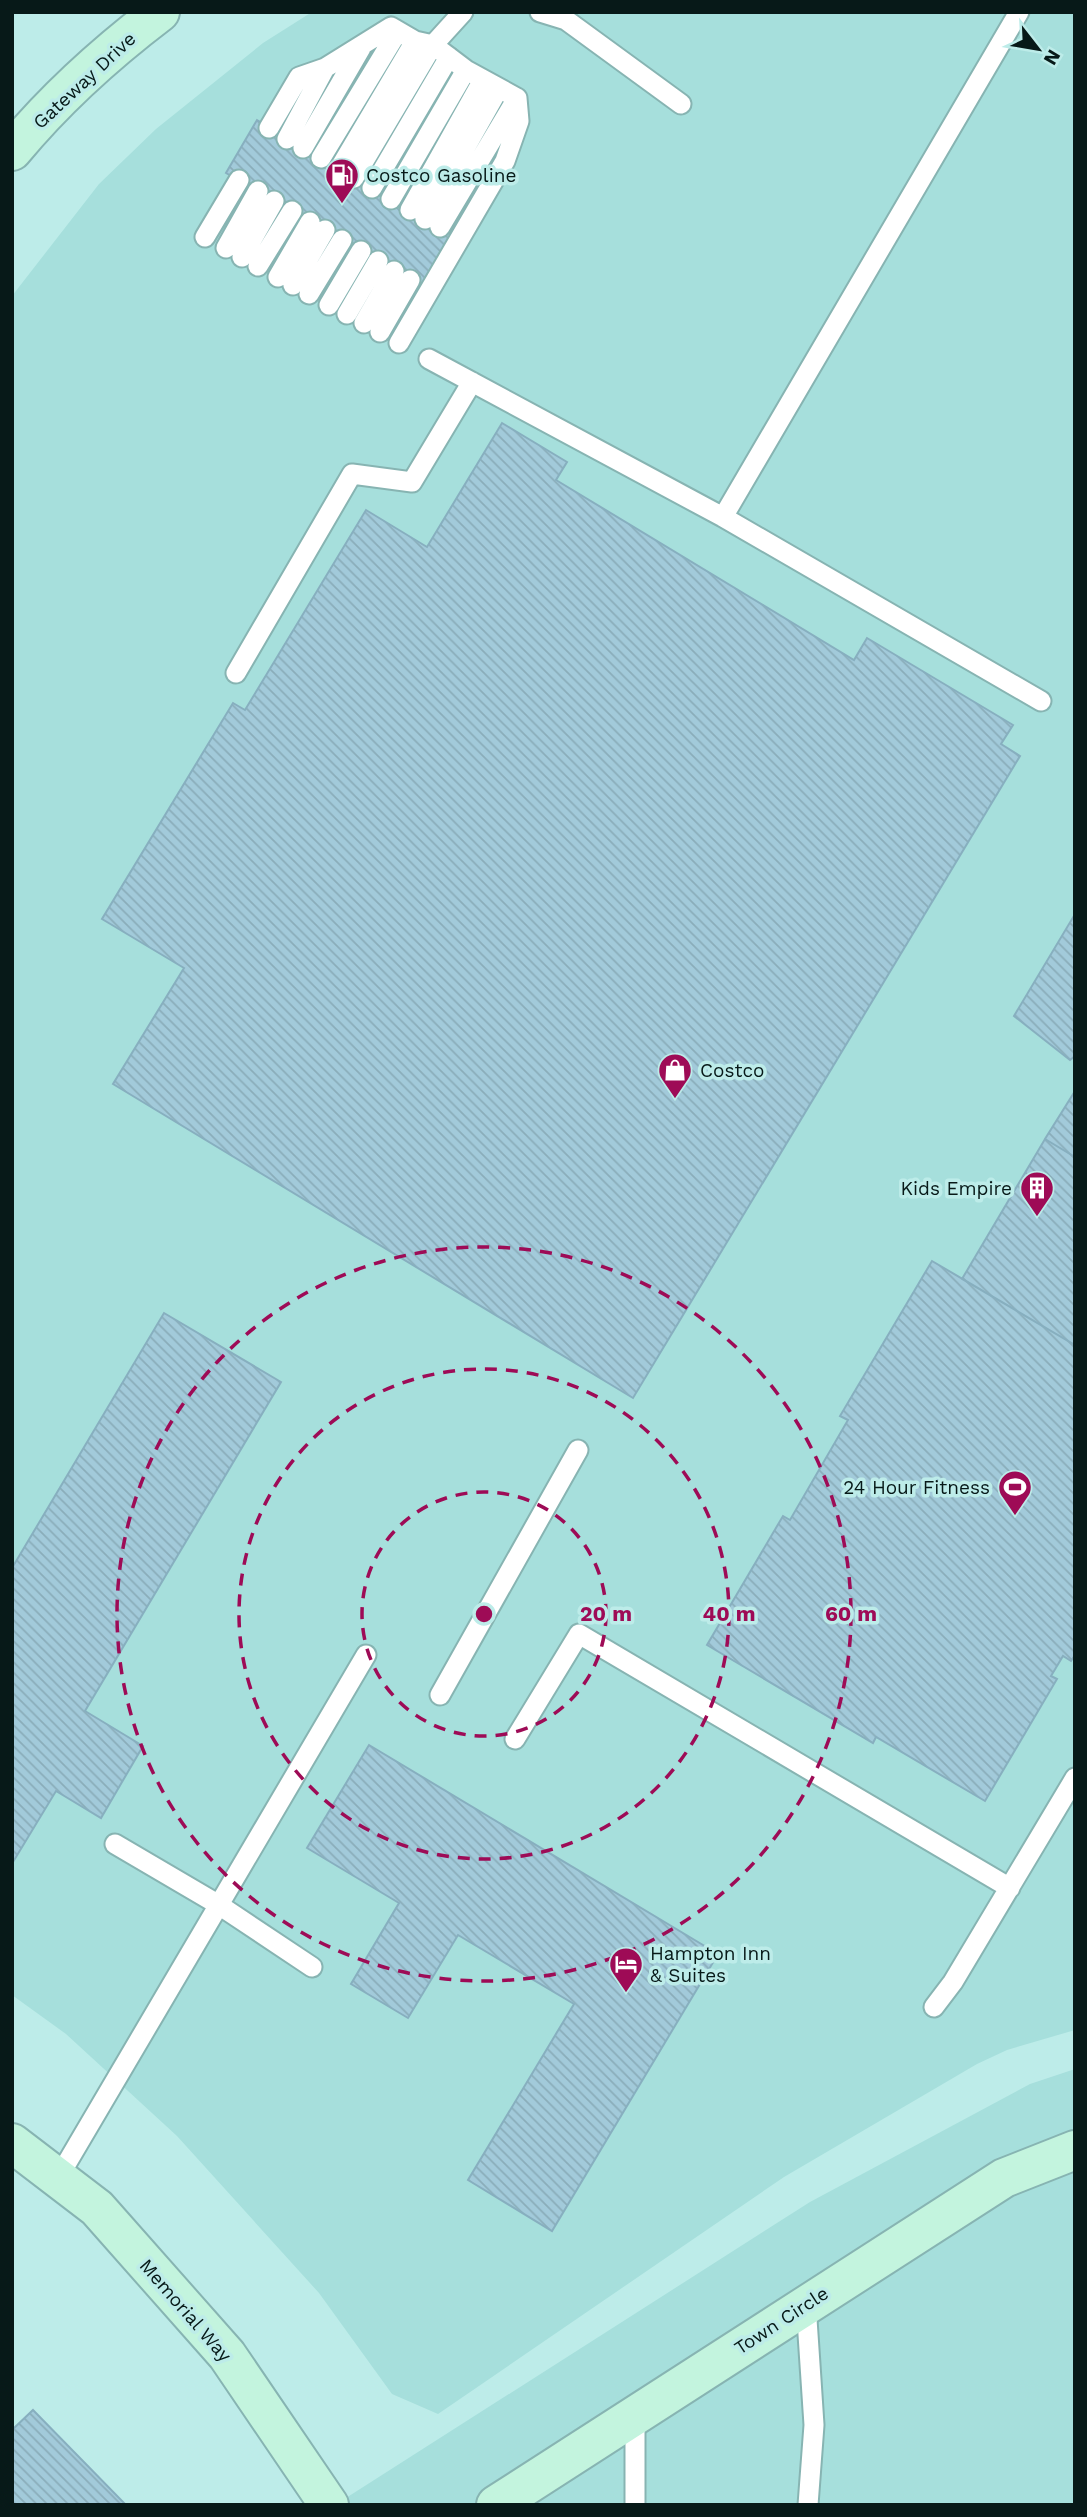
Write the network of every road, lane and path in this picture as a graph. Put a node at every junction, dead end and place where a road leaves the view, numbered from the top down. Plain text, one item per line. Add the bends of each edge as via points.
1 (159, 12) edge
2 (463, 12) edge
3 (540, 12) edge
4 (1019, 12) edge
5 (394, 29) junction
6 (363, 44) junction
7 (432, 48) junction
8 (325, 68) junction
9 (482, 79) junction
10 (517, 98) junction
11 (681, 104) dead end
12 (269, 128) dead end
13 (12, 151) edge
14 (321, 158) dead end
15 (347, 173) dead end
16 (239, 180) dead end
17 (372, 188) dead end
18 (266, 196) dead end
19 (391, 199) dead end
20 (292, 211) dead end
21 (205, 237) dead end
22 (293, 285) joint
23 (329, 304) dead end
24 (364, 323) dead end
25 (399, 343) dead end
26 (429, 359) dead end
27 (472, 382) junction
28 (723, 517) junction
29 (236, 673) dead end
30 (1041, 701) dead end
31 (578, 1450) dead end
32 (366, 1654) dead end
33 (440, 1695) dead end
34 (515, 1739) dead end
35 (1075, 1778) edge
36 (115, 1844) dead end
37 (1010, 1888) junction
38 (219, 1905) junction
39 (312, 1966) dead end
40 (934, 2007) dead end
41 (12, 2143) edge
42 (1075, 2150) edge
43 (58, 2178) junction
44 (806, 2304) junction
45 (635, 2415) junction
46 (329, 2505) edge
47 (496, 2505) edge
48 (635, 2505) edge
49 (808, 2505) edge

1 - 13 street, Gateway Drive via 120,43
2 - 7 lane
3 - 11 lane via 566,20
4 - 28 lane
5 - 6 lane
5 - 7 lane
5 - 14 lane
6 - 8 lane
6 - 8 lane via 295,143
7 - 9 lane
7 - 15 lane
7 - 17 lane
8 - 12 lane via 299,77
9 - 10 lane
9 - 10 lane via 425,219
9 - 19 lane
10 - 25 lane via 519,121 505,161
16 - 21 lane
18 - 20 lane via 242,257
22 - 22 lane via 326,231
23 - 24 lane via 386,266
26 - 27 lane
27 - 28 lane
27 - 29 lane via 412,482 352,474
28 - 30 lane
31 - 33 lane
32 - 38 lane
34 - 37 lane via 579,1634
35 - 37 lane
36 - 38 lane
37 - 40 lane
38 - 39 lane
38 - 43 lane
41 - 43 street, Memorial Way
42 - 44 street, Town Circle via 1004,2178
43 - 46 street, Memorial Way via 97,2208 227,2355
44 - 45 street, Town Circle
44 - 49 lane via 814,2425
45 - 47 street, Town Circle
45 - 48 lane

